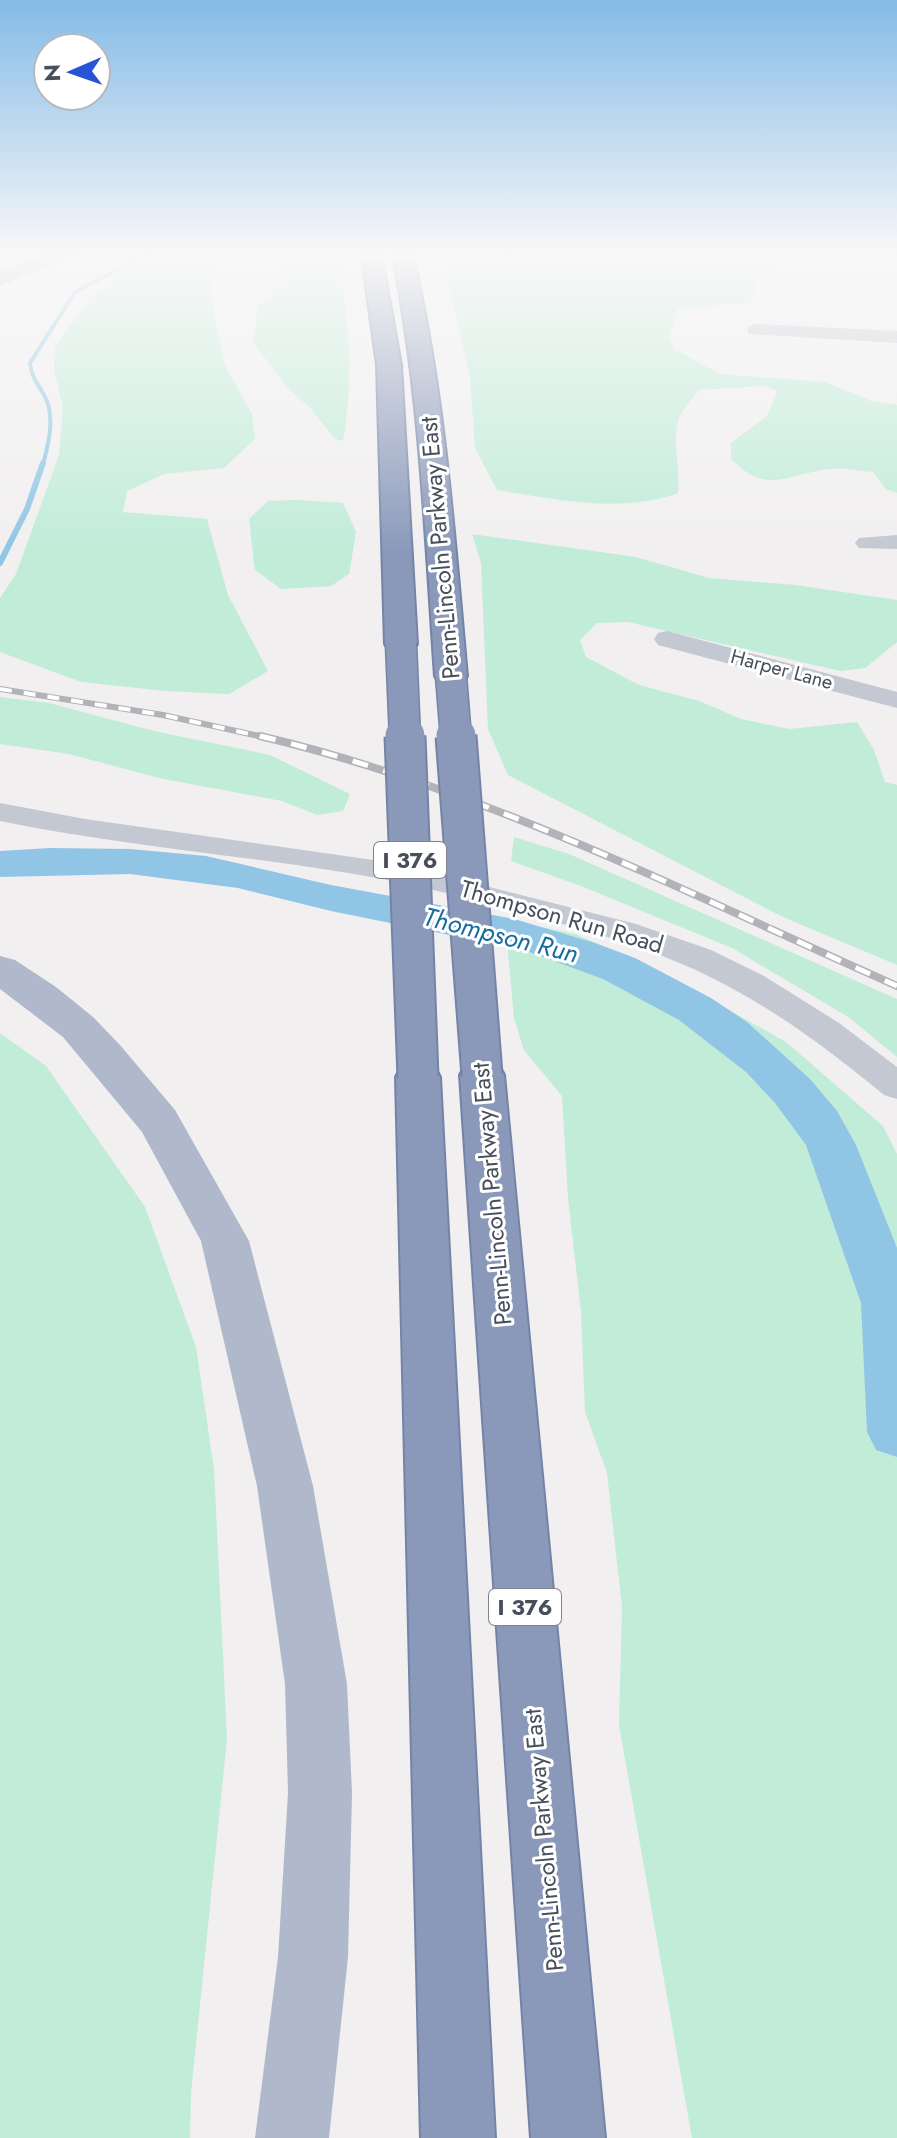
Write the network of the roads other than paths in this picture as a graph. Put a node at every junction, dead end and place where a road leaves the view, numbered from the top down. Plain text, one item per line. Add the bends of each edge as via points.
1 (386, 352) edge
2 (421, 352) edge
3 (897, 542) edge
4 (867, 543) dead end
5 (667, 639) dead end
6 (897, 700) edge
7 (0, 812) edge
8 (0, 969) edge
9 (897, 1086) edge
10 (292, 2138) edge
11 (458, 2138) edge
12 (568, 2138) edge

1 - 11 highway, Penn-Lincoln Parkway East / I 376, bridge
2 - 12 highway, Penn-Lincoln Parkway East / I 376, bridge
3 - 4 street
5 - 6 street, Harper Lane
7 - 9 street, Thompson Run Road via 139,838 344,864 627,931 698,957 763,990 842,1040
8 - 10 main road via 53,1007 105,1056 159,1122 225,1241 285,1486 316,1684 320,1793 313,1957

